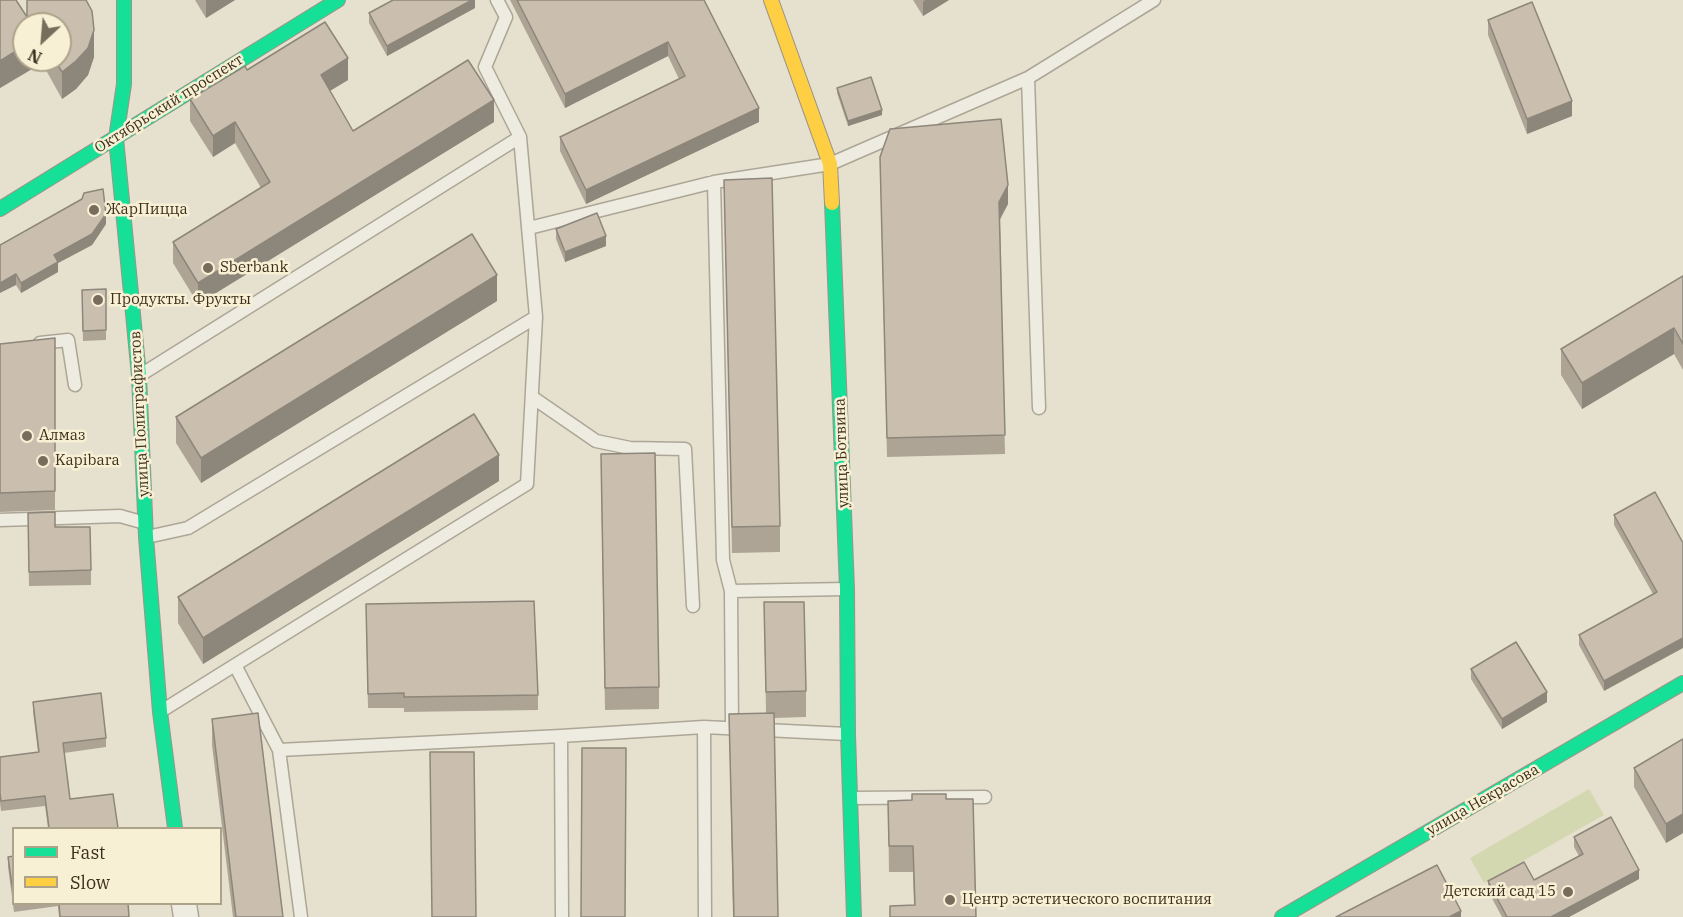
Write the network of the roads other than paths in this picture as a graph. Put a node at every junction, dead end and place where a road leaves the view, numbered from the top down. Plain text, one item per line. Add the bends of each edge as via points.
1 (124, 0) edge
2 (338, 0) edge
3 (497, 0) edge
4 (771, 0) edge
5 (1154, 0) edge
6 (1028, 78) junction
7 (520, 137) junction
8 (116, 138) junction
9 (830, 164) junction
10 (714, 182) junction
11 (0, 209) edge
12 (529, 228) junction
13 (536, 317) junction
14 (23, 344) edge
15 (139, 376) junction
16 (75, 386) dead end
17 (532, 397) junction
18 (1039, 408) dead end
19 (0, 520) edge
20 (146, 530) junction
21 (847, 589) junction
22 (731, 591) junction
23 (693, 606) dead end
24 (235, 665) junction
25 (1683, 683) edge
26 (160, 712) junction
27 (704, 727) junction
28 (732, 728) junction
29 (848, 734) junction
30 (561, 736) junction
31 (279, 750) junction
32 (985, 796) dead end
33 (850, 798) junction
34 (175, 827) edge
35 (301, 917) edge
36 (562, 917) edge
37 (705, 917) edge
38 (854, 917) edge
39 (1282, 917) edge

1 - 8 street, улица Полиграфистов via 124,84
2 - 8 street, Октябрьский проспект
3 - 7 lane via 506,17 485,67
4 - 9 street, улица Ботвина
5 - 6 lane
6 - 9 lane
6 - 18 lane
7 - 12 lane
7 - 15 lane
8 - 11 street, Октябрьский проспект
8 - 15 street, улица Полиграфистов
9 - 10 lane
9 - 21 street, улица Ботвина
10 - 12 lane
10 - 22 lane via 723,560
12 - 13 lane
13 - 17 lane
13 - 20 lane via 188,528
14 - 16 lane via 68,340
15 - 20 street, улица Полиграфистов
17 - 23 lane via 596,441 630,448 685,449
17 - 24 lane via 527,484
19 - 20 lane via 120,516
20 - 26 street, улица Полиграфистов
21 - 22 lane
21 - 29 street, улица Ботвина
22 - 28 lane
24 - 26 lane
24 - 31 lane
25 - 39 street, улица Некрасова
26 - 34 street, улица Полиграфистов
27 - 28 lane
27 - 30 lane
27 - 37 lane
28 - 29 lane
29 - 33 street, улица Ботвина
30 - 31 lane
30 - 36 lane
31 - 35 lane
32 - 33 lane
33 - 38 street, улица Ботвина

